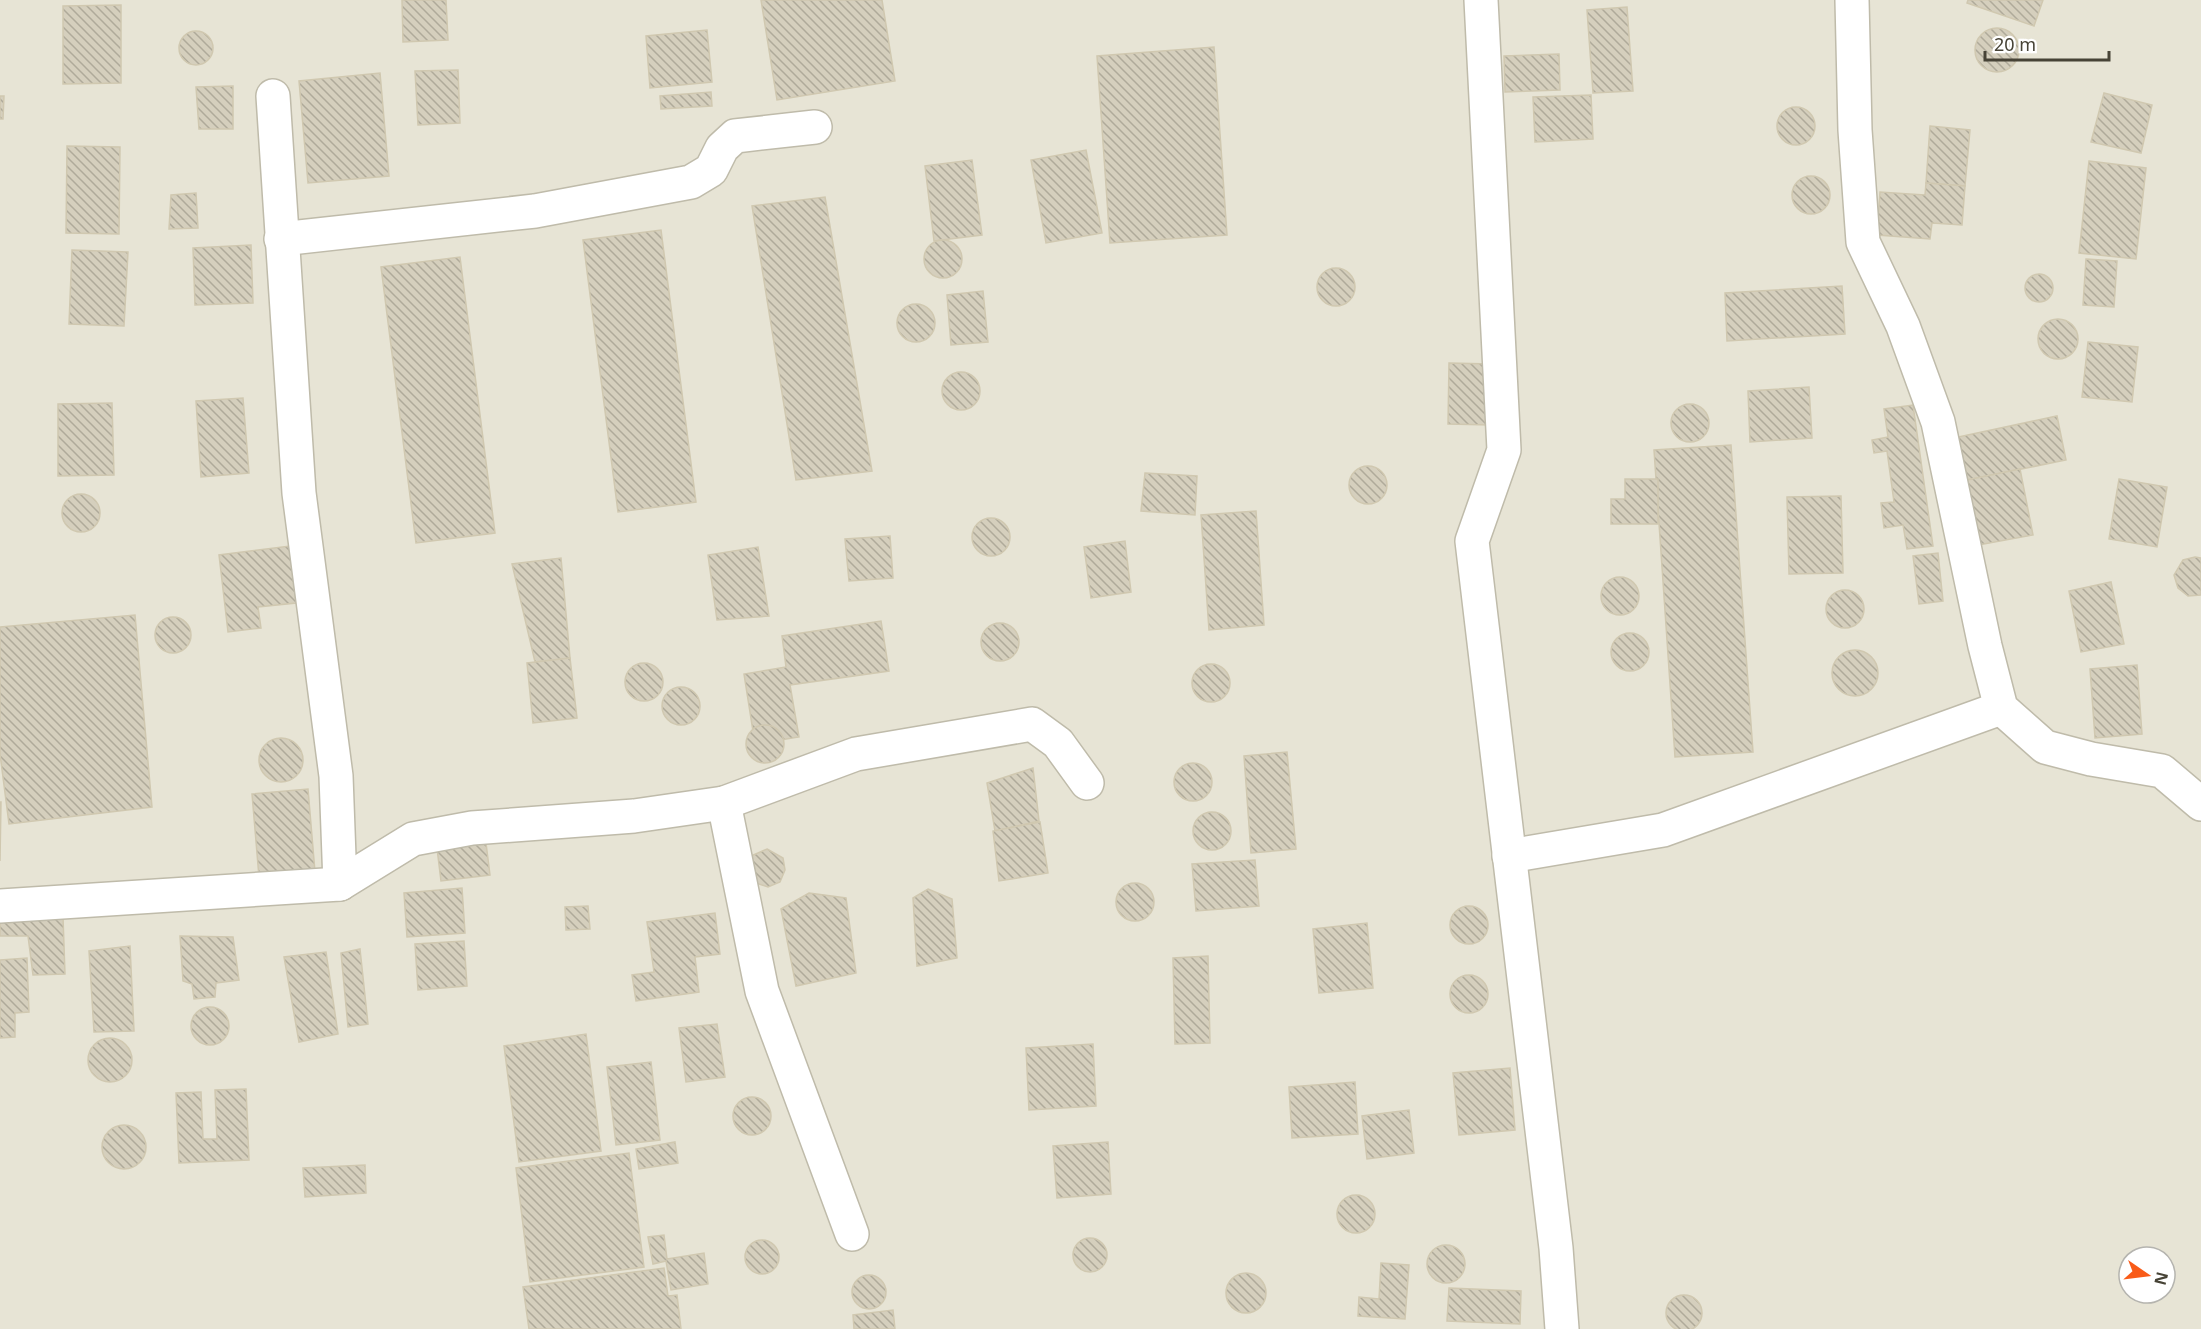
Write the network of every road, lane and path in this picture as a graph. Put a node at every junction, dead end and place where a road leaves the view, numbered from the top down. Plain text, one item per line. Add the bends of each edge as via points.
1 (1481, 0) edge
2 (1852, 0) edge
3 (273, 96) dead end
4 (815, 127) dead end
5 (281, 239) junction
6 (2001, 708) junction
7 (1087, 783) dead end
8 (724, 803) junction
9 (2201, 804) edge
10 (1509, 856) junction
11 (340, 884) junction
12 (0, 906) edge
13 (852, 1234) dead end
14 (1562, 1329) edge

1 - 10 street via 1504,450 1472,541
2 - 6 street via 1863,242 1903,326 1938,422
3 - 5 street
4 - 5 street via 735,136 722,148 711,170 691,182 535,211
5 - 11 street via 299,493 336,776
6 - 9 street via 2045,747 2162,771
6 - 10 street via 1664,830
7 - 8 street via 1058,743 1032,724 856,754
8 - 11 street via 634,816 472,828 413,838
8 - 13 street via 762,991
10 - 14 street via 1559,1272
11 - 12 street

